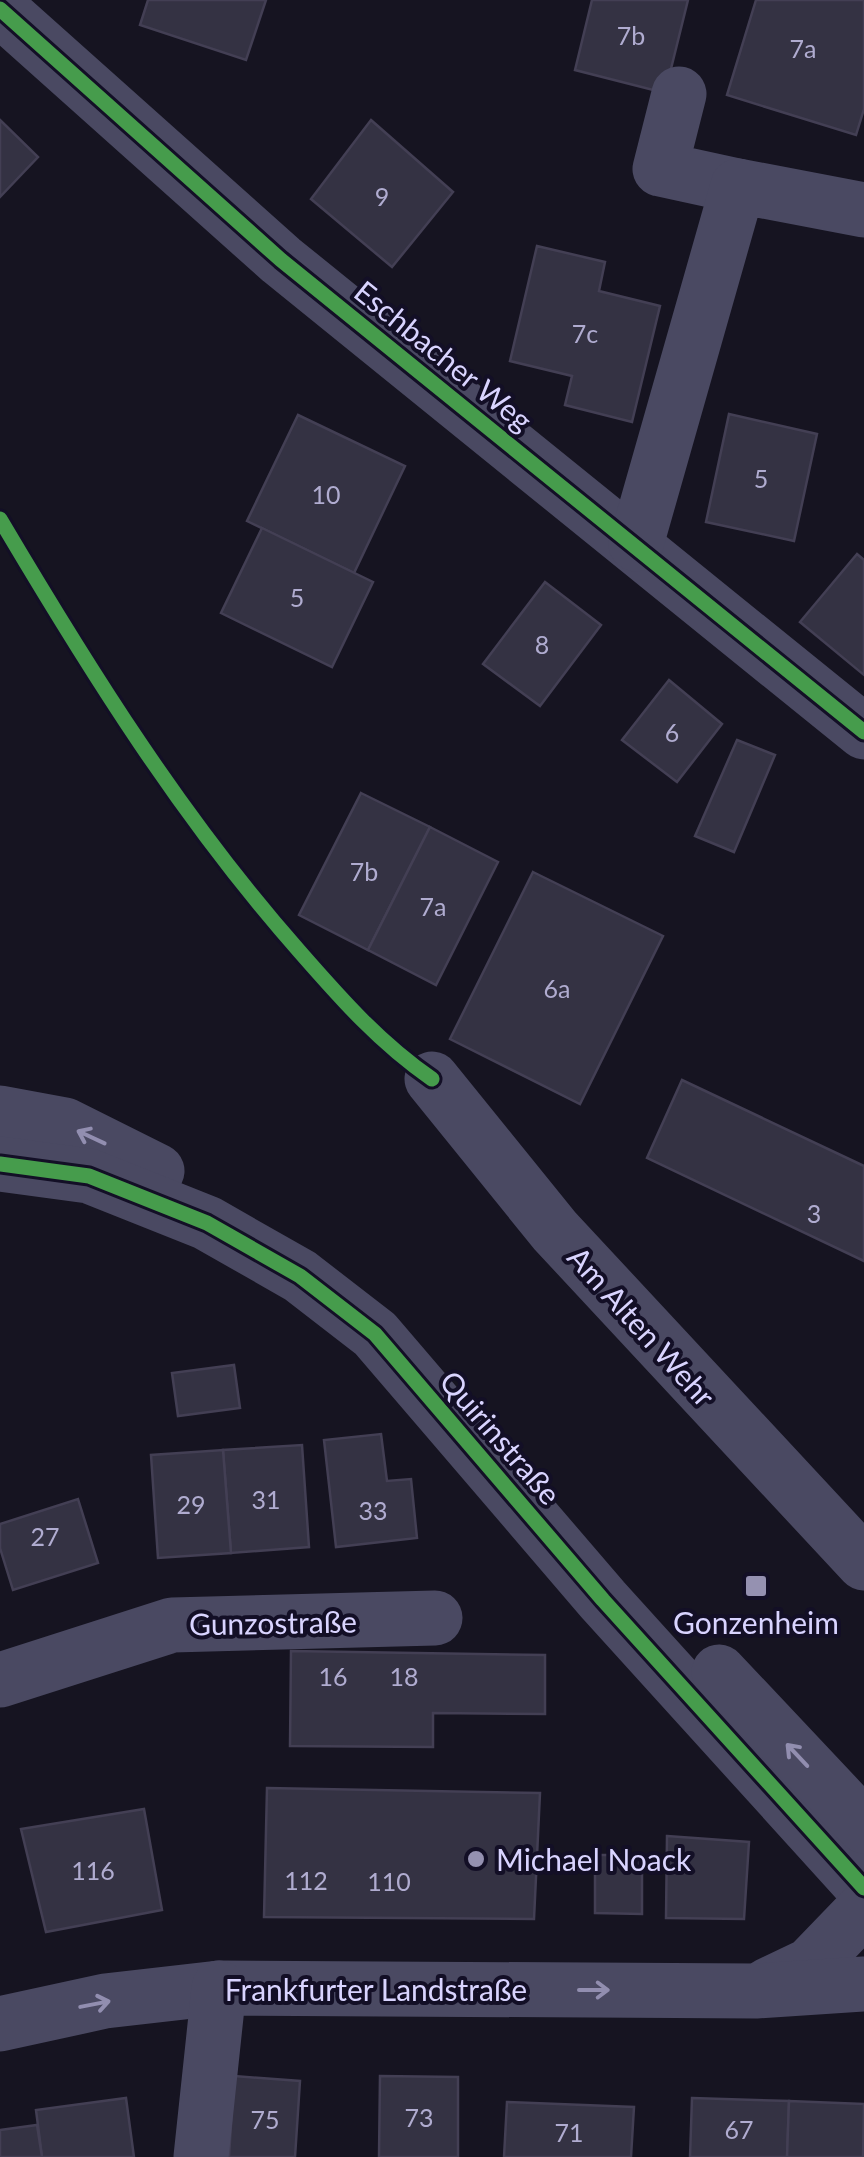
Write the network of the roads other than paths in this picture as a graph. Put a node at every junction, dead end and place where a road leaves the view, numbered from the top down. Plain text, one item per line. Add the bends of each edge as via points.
1 (0, 9) edge
2 (679, 94) dead end
3 (738, 186) junction
4 (864, 210) edge
5 (636, 544) junction
6 (864, 732) edge
7 (432, 1079) dead end
8 (0, 1114) edge
9 (0, 1164) edge
10 (190, 1217) junction
11 (864, 1563) edge
12 (434, 1618) dead end
13 (0, 1680) edge
14 (858, 1862) edge
15 (864, 1909) edge
16 (864, 1984) edge
17 (219, 1988) junction
18 (756, 1991) junction
19 (0, 2024) edge
20 (201, 2157) edge

1 - 5 street, Eschbacher Weg via 281,260
2 - 3 street via 660,169
3 - 4 street
3 - 5 street
5 - 6 street, Eschbacher Weg
7 - 11 street, Am Alten Wehr via 555,1231
10 -> 8 street via 167,1178 140,1160 65,1124
9 - 10 street, Quirinstraße via 90,1176
10 - 14 street, Quirinstraße via 300,1276 375,1334 603,1600
12 - 13 street, Gunzostraße via 172,1625
15 - 18 street, Frankfurter Landstraße via 810,1964
16 - 18 street, Frankfurter Landstraße
17 -> 18 street, Frankfurter Landstraße
19 -> 17 street, Frankfurter Landstraße
17 - 20 street

